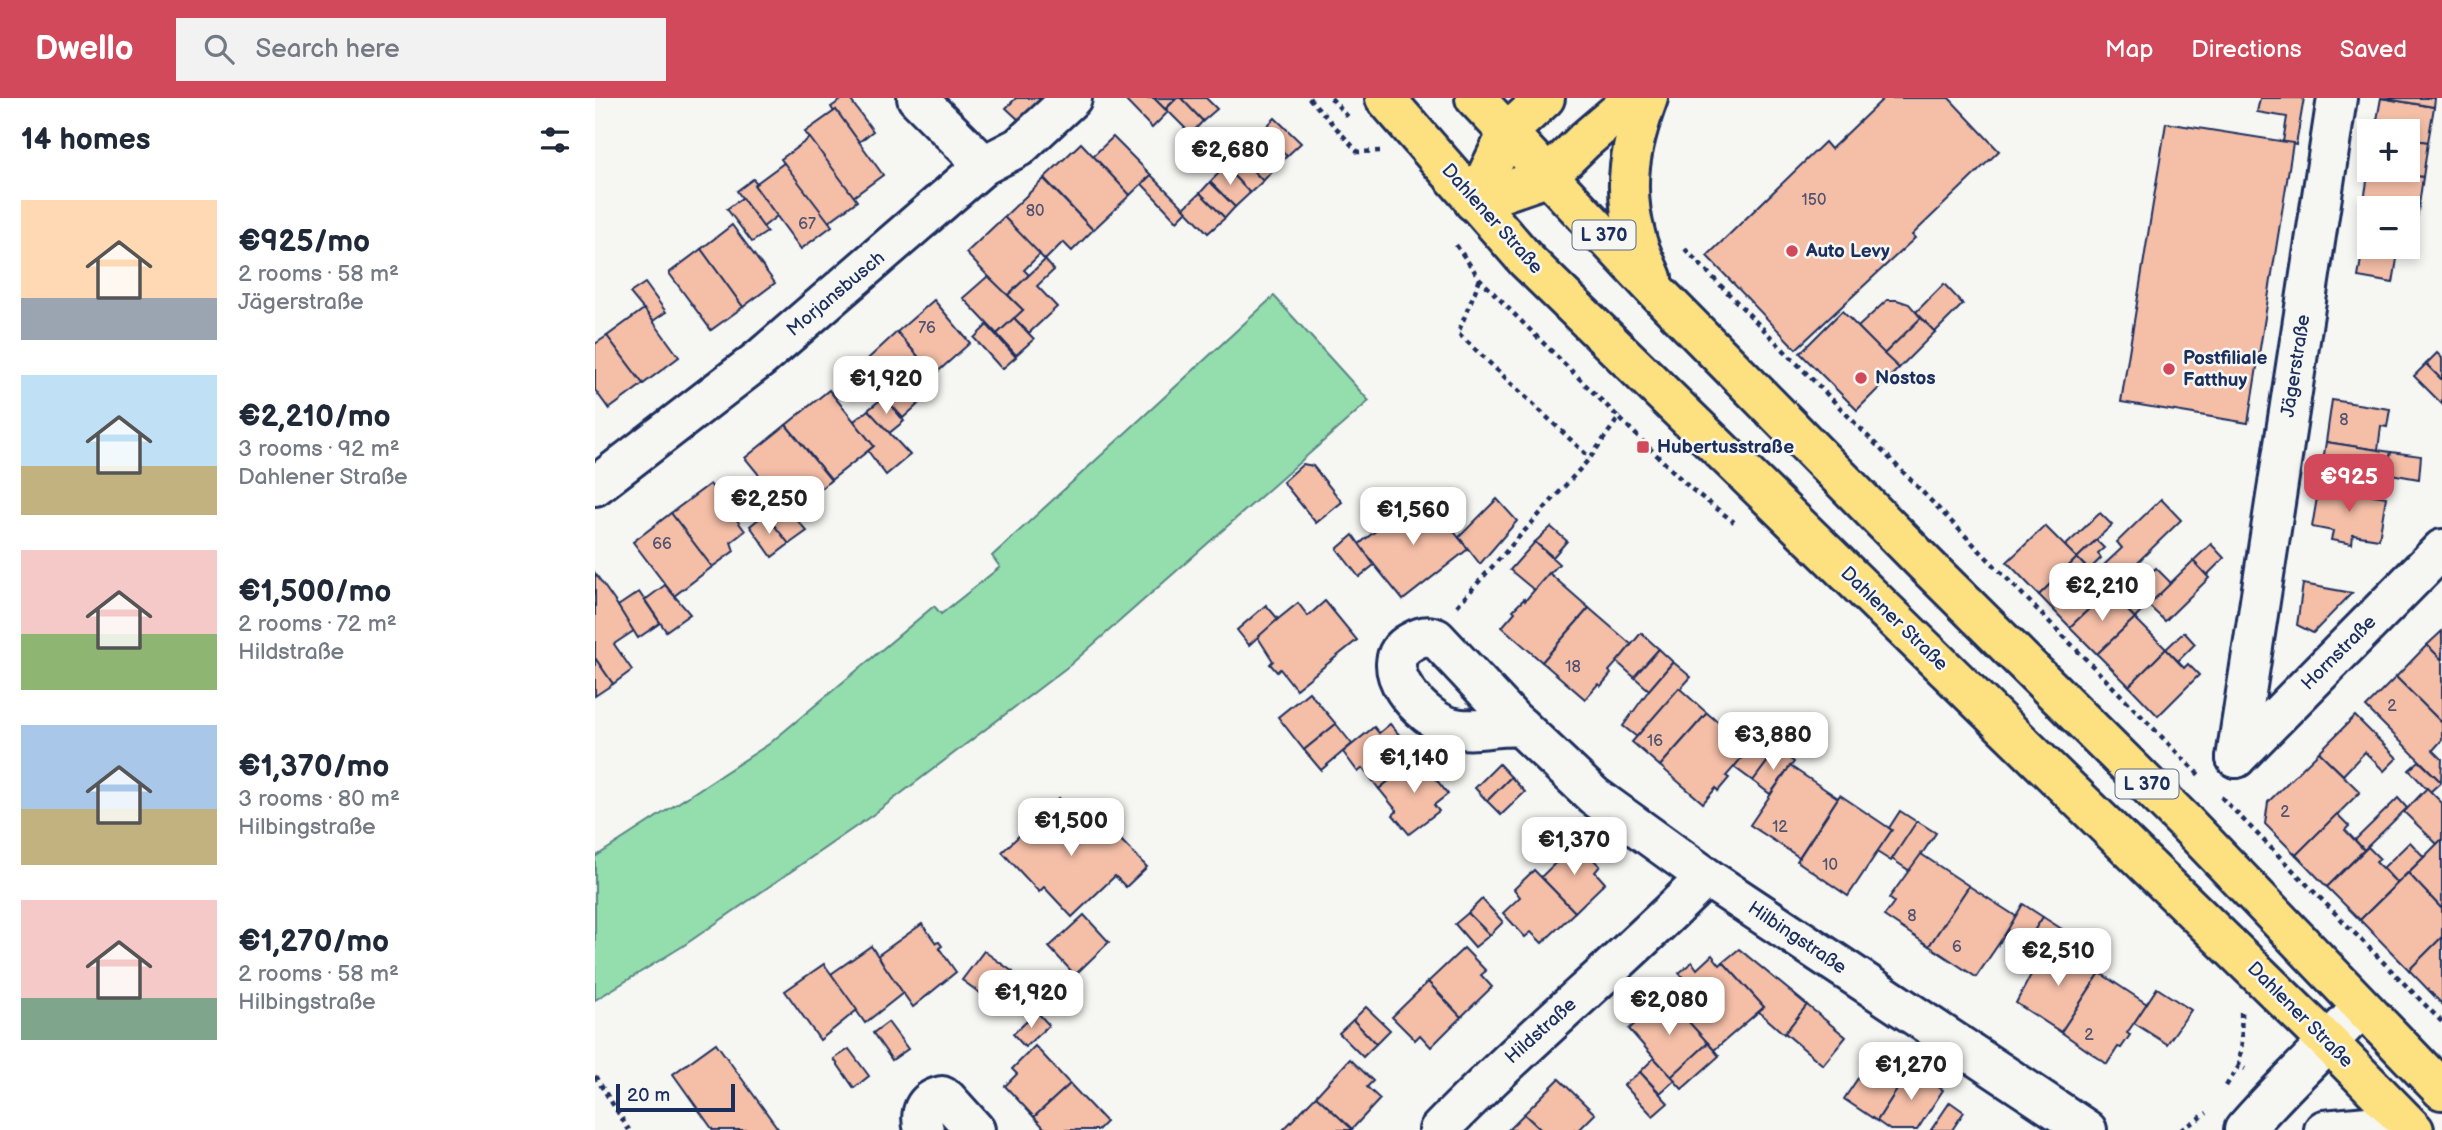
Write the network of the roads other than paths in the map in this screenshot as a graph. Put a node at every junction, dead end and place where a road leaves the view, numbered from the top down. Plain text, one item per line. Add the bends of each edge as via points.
1 (917, 98) edge
2 (1072, 98) edge
3 (1385, 98) edge
4 (1475, 98) edge
5 (1545, 98) edge
6 (1634, 98) edge
7 (1648, 98) edge
8 (2337, 98) edge
9 (1508, 132) junction
10 (984, 166) junction
11 (1548, 177) junction
12 (1474, 202) junction
13 (1659, 294) junction
14 (595, 486) edge
15 (2442, 549) edge
16 (1521, 727) junction
17 (2236, 758) joint
18 (1706, 877) junction
19 (2361, 1008) junction
20 (2329, 1043) junction
21 (2442, 1090) edge
22 (924, 1130) edge
23 (975, 1130) edge
24 (1439, 1130) edge
25 (2087, 1130) edge
26 (2244, 1130) edge
27 (2324, 1130) edge
28 (2412, 1130) edge

1 - 10 street
2 - 10 street, Morjansbusch via 1019,147
3 - 12 main road, Dahlener Straße / L 370
4 - 9 main road, L 370
5 - 9 main road
6 - 11 main road
7 - 13 main road via 1634,135 1627,188 1636,239
8 - 17 street, Jägerstraße
9 - 11 main road, L 370
9 - 12 main road
10 - 14 street, Morjansbusch via 761,358
11 - 12 main road
11 - 13 main road, L 370
12 - 20 main road, Dahlener Straße / L 370 via 1527,261
13 - 19 main road, L 370 via 2184,821
15 - 17 street, Hornstraße
16 - 16 street, Hilbingstraße via 1436,638 1422,636 1399,650 1394,663 1399,680 1437,721 1454,728
16 - 18 street, Hilbingstraße via 1594,796
18 - 24 street, Hildstraße
18 - 25 street, Hilbingstraße
19 - 20 street
19 - 21 main road, L 370
20 - 26 street
20 - 28 main road, Dahlener Straße / L 370
22 - 23 street via 923,1110 941,1096
27 - 28 street via 2390,1125

